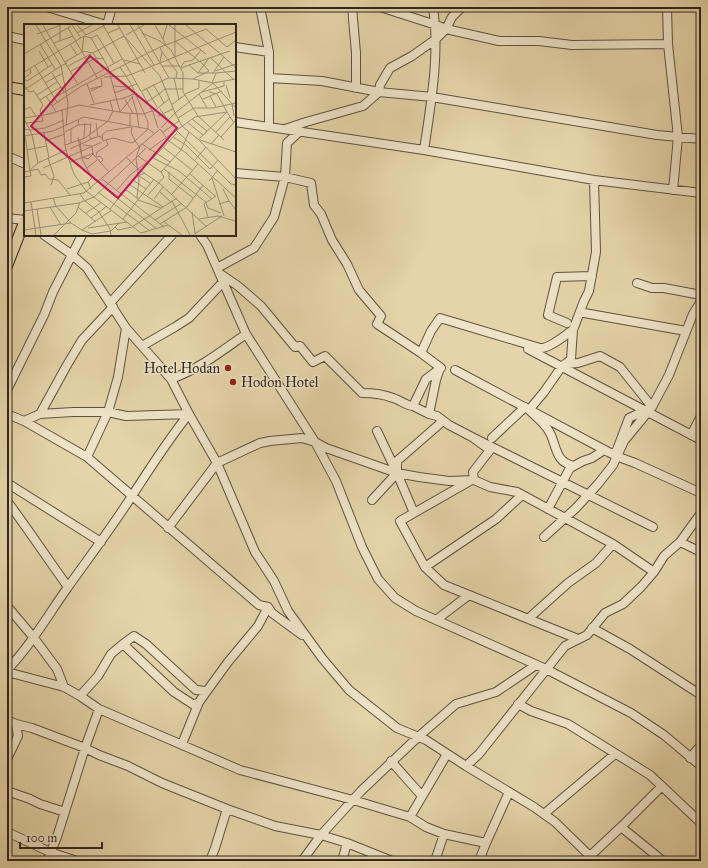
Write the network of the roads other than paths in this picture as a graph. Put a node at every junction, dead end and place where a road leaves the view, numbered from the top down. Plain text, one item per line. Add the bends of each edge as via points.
1 (47, 7) edge
2 (112, 7) edge
3 (260, 7) edge
4 (352, 7) edge
5 (380, 7) edge
6 (433, 7) edge
7 (462, 7) edge
8 (667, 7) edge
9 (103, 24) edge
10 (106, 24) edge
11 (436, 25) junction
12 (446, 29) junction
13 (7, 36) edge
14 (436, 39) junction
15 (24, 40) edge
16 (668, 44) junction
17 (236, 47) edge
18 (269, 52) junction
19 (269, 78) junction
20 (7, 88) edge
21 (356, 88) junction
22 (24, 90) edge
23 (379, 92) junction
24 (432, 97) junction
25 (236, 122) edge
26 (269, 127) junction
27 (284, 130) junction
28 (299, 132) junction
29 (678, 137) junction
30 (701, 139) edge
31 (424, 150) junction
32 (7, 156) edge
33 (24, 162) edge
34 (236, 173) edge
35 (285, 177) junction
36 (594, 180) junction
37 (673, 190) junction
38 (701, 193) edge
39 (7, 218) edge
40 (24, 223) edge
41 (45, 236) edge
42 (81, 236) edge
43 (171, 236) edge
44 (201, 236) edge
45 (71, 254) junction
46 (7, 266) edge
47 (218, 270) junction
48 (592, 276) junction
49 (223, 282) junction
50 (637, 283) dead end
51 (701, 295) edge
52 (701, 301) edge
53 (111, 305) junction
54 (584, 312) dead end
55 (566, 324) dead end
56 (126, 328) junction
57 (573, 330) junction
58 (686, 332) junction
59 (246, 334) junction
60 (512, 340) junction
61 (142, 346) junction
62 (421, 353) junction
63 (565, 364) junction
64 (441, 368) junction
65 (455, 370) dead end
66 (171, 379) junction
67 (7, 390) edge
68 (414, 406) junction
69 (525, 407) junction
70 (652, 407) junction
71 (108, 412) junction
72 (7, 414) edge
73 (40, 414) junction
74 (189, 414) junction
75 (429, 414) junction
76 (701, 416) edge
77 (24, 421) junction
78 (443, 421) junction
79 (377, 431) dead end
80 (691, 435) junction
81 (472, 437) junction
82 (492, 438) dead end
83 (701, 440) edge
84 (315, 442) junction
85 (615, 455) junction
86 (87, 457) junction
87 (217, 463) junction
88 (570, 468) junction
89 (397, 473) junction
90 (473, 480) junction
91 (7, 483) edge
92 (701, 493) edge
93 (522, 495) junction
94 (132, 496) junction
95 (372, 500) dead end
96 (7, 501) edge
97 (548, 509) junction
98 (701, 513) edge
99 (414, 514) junction
100 (653, 527) dead end
101 (168, 528) junction
102 (544, 537) dead end
103 (101, 542) junction
104 (680, 542) junction
105 (613, 544) junction
106 (701, 552) edge
107 (425, 567) junction
108 (654, 572) junction
109 (68, 587) junction
110 (468, 595) junction
111 (7, 606) edge
112 (268, 607) junction
113 (528, 619) junction
114 (436, 620) junction
115 (592, 628) junction
116 (34, 638) junction
117 (308, 638) junction
118 (578, 639) junction
119 (123, 644) junction
120 (536, 665) junction
121 (546, 669) junction
122 (7, 671) edge
123 (64, 687) junction
124 (206, 691) junction
125 (701, 695) edge
126 (80, 696) junction
127 (199, 702) junction
128 (518, 704) junction
129 (99, 709) junction
130 (7, 720) edge
131 (16, 724) junction
132 (418, 737) junction
133 (182, 744) junction
134 (701, 745) edge
135 (85, 748) junction
136 (447, 754) junction
137 (615, 754) junction
138 (690, 757) junction
139 (7, 760) edge
140 (391, 761) junction
141 (466, 766) junction
142 (701, 766) edge
143 (662, 786) junction
144 (7, 791) edge
145 (509, 792) junction
146 (422, 796) junction
147 (353, 800) junction
148 (227, 809) junction
149 (65, 812) junction
150 (544, 814) junction
151 (410, 817) junction
152 (701, 823) edge
153 (619, 829) junction
154 (7, 832) edge
155 (444, 834) junction
156 (321, 835) junction
157 (347, 843) junction
158 (486, 843) junction
159 (50, 852) junction
160 (591, 859) edge
161 (47, 861) edge
162 (77, 861) edge
163 (210, 861) edge
164 (302, 861) edge
165 (342, 861) edge
166 (392, 861) edge
167 (435, 861) edge
168 (479, 861) edge
169 (663, 861) edge

1 - 9 street
2 - 10 street
3 - 18 street
4 - 21 street
5 - 11 street
6 - 11 street
7 - 12 street via 452,17
8 - 16 street
11 - 12 street
11 - 14 street
12 - 14 street
12 - 16 street via 499,41 539,41 572,45
13 - 15 street
14 - 23 street via 390,68 380,85
14 - 24 street
16 - 29 street
17 - 18 street
18 - 19 street
19 - 21 street via 322,81
19 - 26 street
20 - 22 main road
21 - 23 street
23 - 24 street
23 - 27 street via 363,106
24 - 29 street
24 - 31 street
25 - 26 street
26 - 27 street
27 - 28 street
28 - 31 street
28 - 35 street via 287,143
29 - 30 street
29 - 37 street
31 - 36 street
32 - 33 street
34 - 35 street
35 - 47 street via 274,217 254,248
35 - 62 street via 311,183 314,205 321,214 332,240 359,290 382,316 377,324
36 - 37 street
36 - 48 street via 596,252
37 - 38 street
39 - 40 street
40 - 46 main road
41 - 45 street
42 - 45 street
43 - 53 street
44 - 47 street
45 - 53 street via 87,268
45 - 67 street
47 - 49 street
47 - 68 street via 260,306 295,347 300,346 313,362 325,356 362,393 376,393
48 - 55 street via 558,277 548,315
48 - 57 street via 590,291
49 - 59 street
49 - 61 street via 189,318
50 - 51 street via 652,288
52 - 58 street
53 - 56 street
53 - 73 street via 82,340
54 - 58 street
56 - 61 street
56 - 71 street via 118,377
57 - 60 street via 544,348
57 - 63 street via 571,359
58 - 70 street
59 - 66 street via 208,361
59 - 84 street
60 - 62 street via 440,318
60 - 80 street
61 - 66 street
62 - 64 street
63 - 70 street via 600,356 620,367
63 - 88 street via 528,410 544,424 560,459 574,466
64 - 68 street via 426,379
64 - 75 street
65 - 69 street
66 - 74 street
68 - 75 street
69 - 82 street
69 - 85 street
70 - 85 street via 629,418
70 - 102 street via 624,441 613,465 598,484
71 - 73 street
71 - 74 street via 126,416
71 - 86 street
72 - 77 street
73 - 77 street
74 - 87 street
74 - 94 street
75 - 78 street
76 - 80 street
77 - 86 street
78 - 81 street
78 - 89 street via 397,461
79 - 89 street
80 - 83 street
81 - 90 street via 490,450 473,472
81 - 100 street
84 - 87 street via 302,438 260,443
84 - 89 street
84 - 114 street via 336,481 362,547 378,579 395,598
85 - 88 street via 604,450
85 - 92 street
86 - 94 street
87 - 101 street
87 - 117 street via 255,552 274,581 288,611
88 - 97 street
89 - 90 street via 449,481
89 - 95 street
89 - 99 street
90 - 93 street
90 - 99 street
91 - 103 street
93 - 97 street
93 - 107 street via 496,519
94 - 101 street
94 - 103 street
96 - 109 street
97 - 105 street
98 - 104 street
99 - 107 street via 400,522
101 - 112 street via 259,605
103 - 109 street
104 - 106 street
104 - 108 street via 664,556
105 - 108 street
105 - 113 street via 596,563 568,583
107 - 110 street via 444,585
108 - 115 street via 623,604 605,613
109 - 116 street
110 - 113 street
110 - 114 street
111 - 116 street
112 - 117 street via 272,613
112 - 124 street via 258,626
113 - 118 street
114 - 120 street
115 - 118 street via 587,635
115 - 125 street via 630,649
116 - 122 street
116 - 123 street via 57,669
117 - 132 street via 349,690 397,728
118 - 121 street via 565,646
119 - 124 street via 134,636 196,690
119 - 126 street via 111,654 98,676
119 - 127 street via 174,692 194,705
120 - 121 street
120 - 132 street via 496,692 456,704
121 - 128 street
121 - 138 street via 631,713 664,735
122 - 123 street
123 - 126 street
124 - 127 street
126 - 129 street
127 - 133 street
128 - 137 street via 568,724
128 - 141 street via 479,754
129 - 133 street
129 - 135 street
130 - 131 street
131 - 135 street
131 - 139 street via 18,736
132 - 136 street
132 - 140 street
133 - 147 street via 240,770
134 - 138 street
135 - 148 street
135 - 149 street
136 - 141 street
136 - 146 street
137 - 143 street via 650,775
137 - 150 street
138 - 142 street
140 - 146 street
140 - 147 street
141 - 145 street
143 - 152 street
143 - 153 street
144 - 149 street
145 - 150 street
145 - 158 street
146 - 151 street
147 - 151 street
147 - 156 street
148 - 156 street via 276,826
148 - 163 street
149 - 159 street
150 - 160 street
151 - 155 street
153 - 160 street
153 - 169 street via 621,827
154 - 159 street
155 - 158 street
155 - 167 street
156 - 157 street
156 - 164 street
157 - 165 street
157 - 166 street
158 - 168 street
159 - 161 street
159 - 162 street

